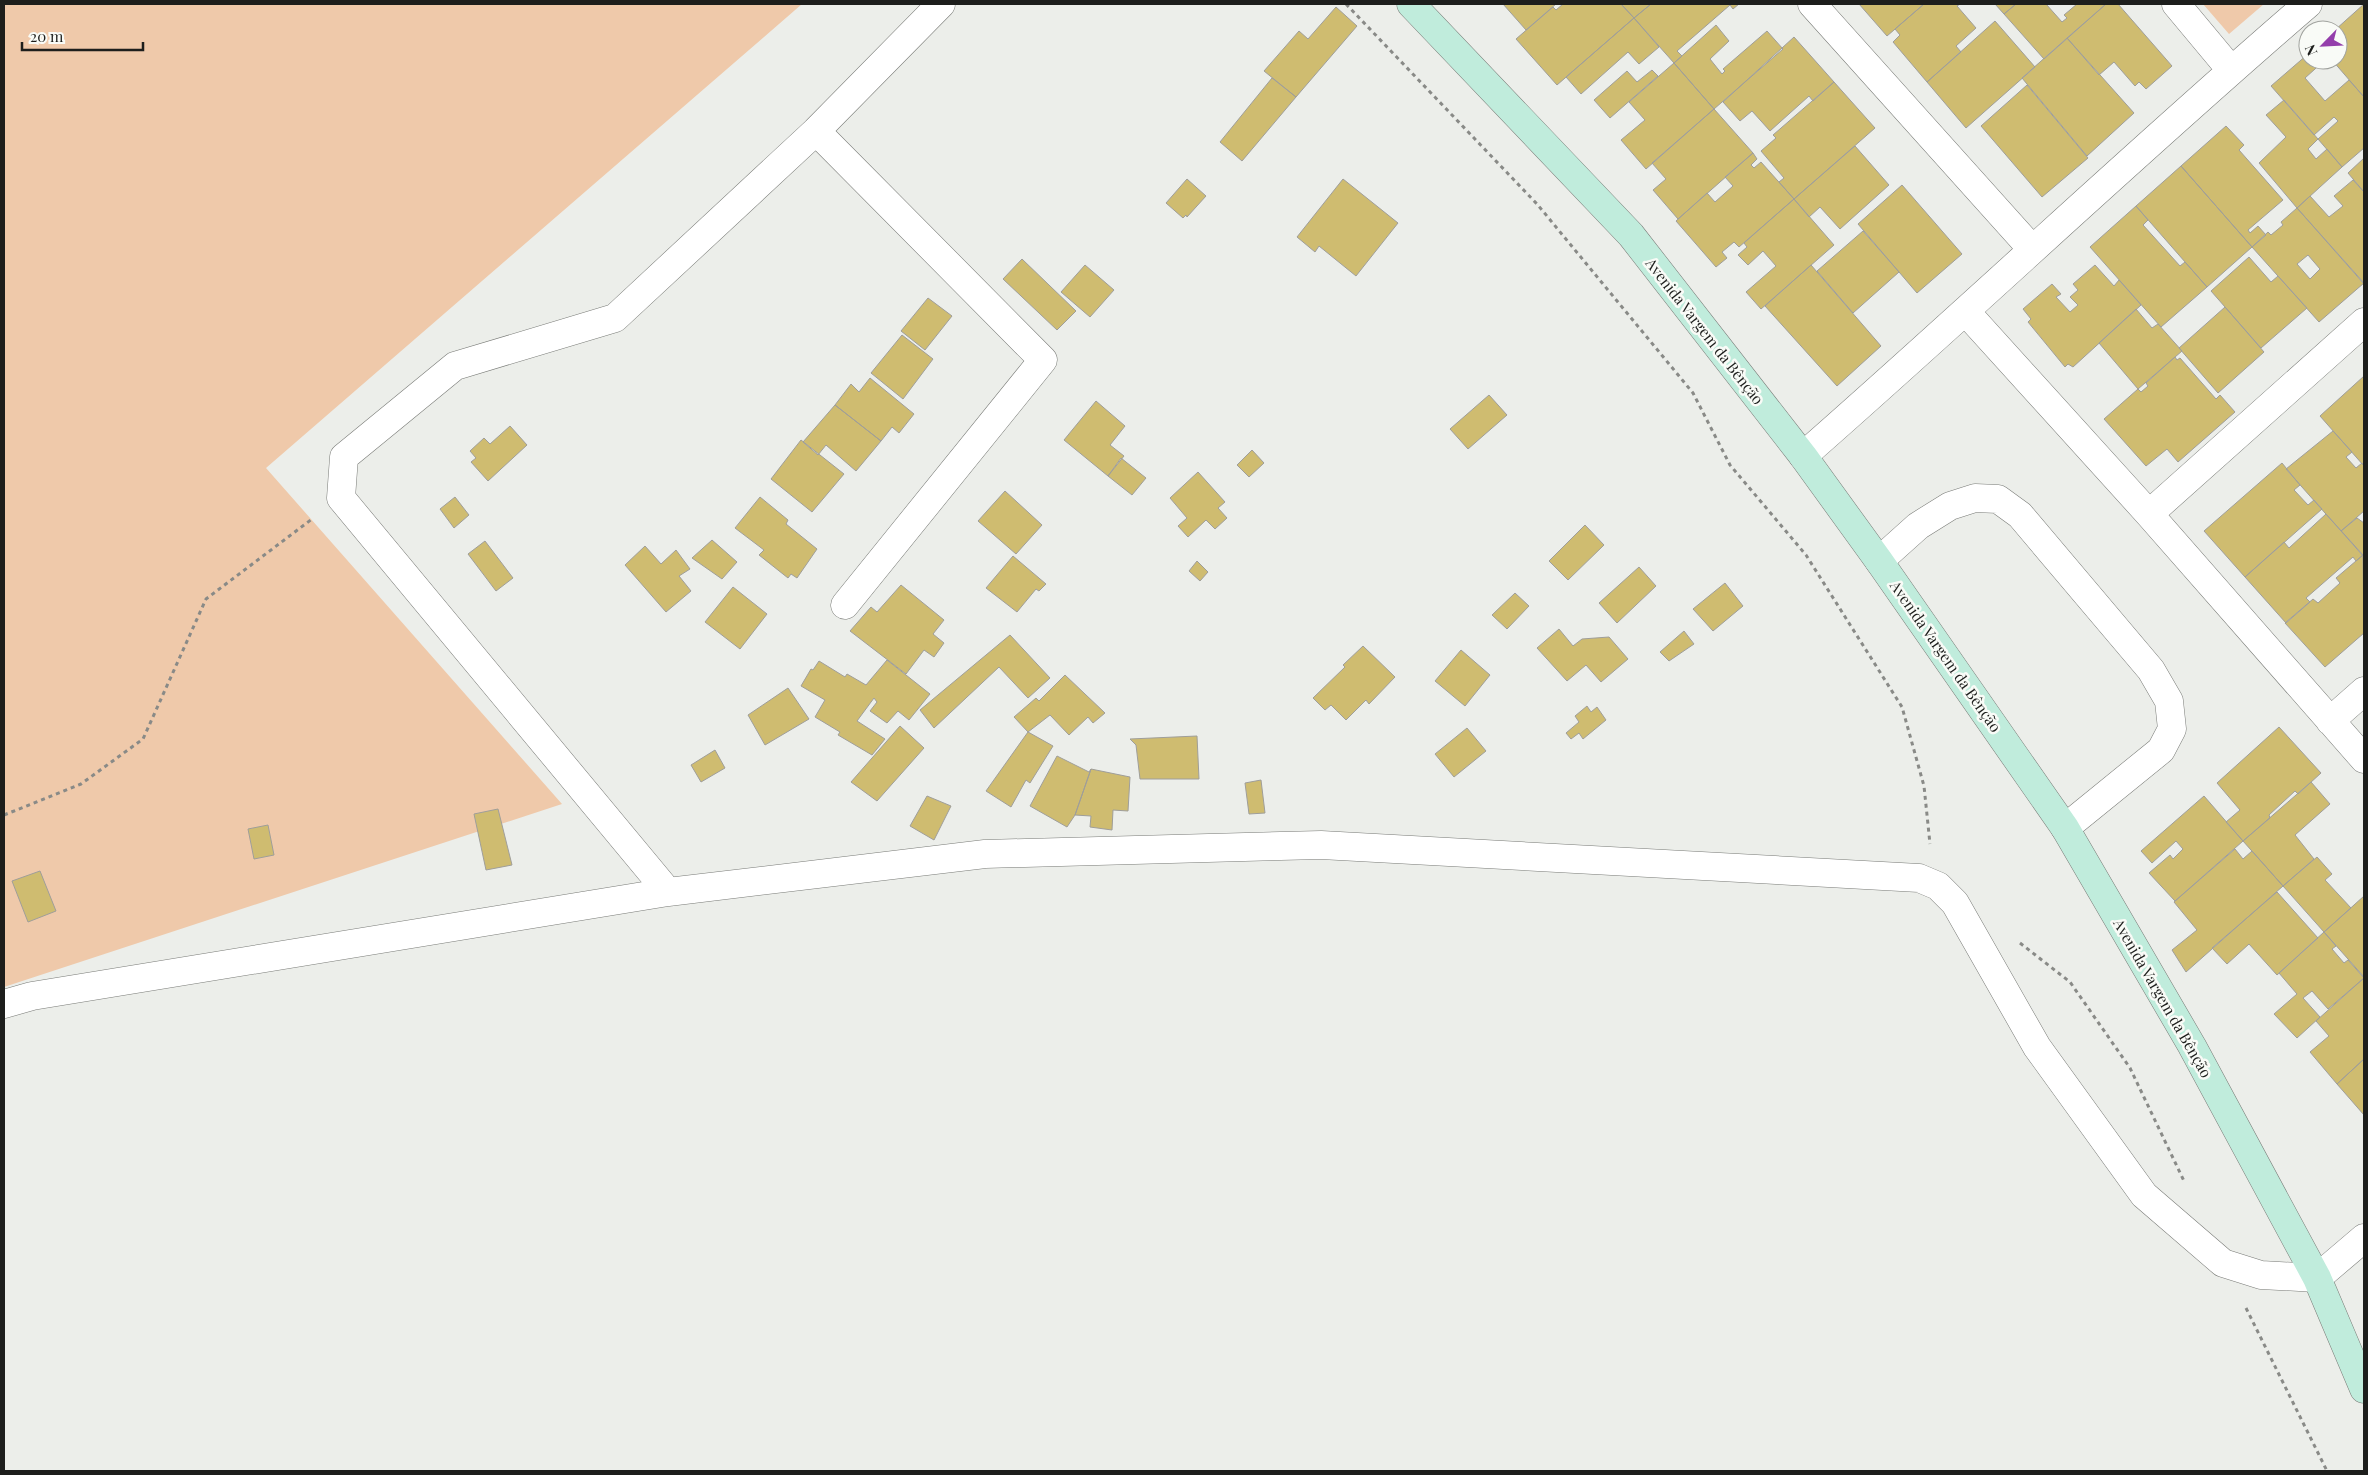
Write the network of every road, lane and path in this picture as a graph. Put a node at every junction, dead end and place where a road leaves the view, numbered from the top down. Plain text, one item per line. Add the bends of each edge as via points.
1 (941, 4) edge
2 (1346, 4) edge
3 (1411, 4) edge
4 (1812, 4) edge
5 (2176, 4) edge
6 (2308, 4) edge
7 (2231, 70) junction
8 (816, 131) junction
9 (2032, 249) junction
10 (1966, 312) junction
11 (2364, 322) edge
12 (1804, 456) junction
13 (341, 498) junction
14 (2149, 514) junction
15 (1879, 560) junction
16 (845, 605) dead end
17 (2364, 691) edge
18 (2330, 721) junction
19 (2364, 759) edge
20 (4, 815) edge
21 (2064, 828) junction
22 (1930, 847) dead end
23 (668, 892) junction
24 (2017, 941) dead end
25 (4, 1004) edge
26 (2185, 1183) dead end
27 (2364, 1238) edge
28 (2223, 1263) junction
29 (2318, 1278) junction
30 (2364, 1388) edge
31 (2327, 1471) edge

1 - 8 street
2 - 22 path via 1537,204 1693,393 1730,465 1806,555 1902,706 1924,786
3 - 12 street, Avenida Vargem da Bênção via 1631,236
4 - 9 street
5 - 7 street
6 - 7 street
7 - 9 street
8 - 13 street via 615,318 455,366 344,457
8 - 16 street via 1043,360
9 - 10 street
10 - 12 street
10 - 14 street
11 - 14 street
12 - 15 street, Avenida Vargem da Bênção
13 - 20 path via 206,599 143,740 81,784
13 - 23 street
14 - 18 street
15 - 21 street, Avenida Vargem da Bênção
15 - 21 street via 1918,526 1950,506 1975,498 1998,498 2020,515 2151,670 2170,701 2172,729 2161,750
17 - 18 street
18 - 19 street
21 - 29 street, Avenida Vargem da Bênção via 2192,1046
23 - 25 street via 32,996
23 - 28 street via 985,854 1321,845 1919,878 1938,886 1955,903 2037,1047 2144,1195
24 - 26 path via 2070,982 2130,1068
27 - 29 street
28 - 29 street via 2261,1275
28 - 31 path
29 - 30 street, Avenida Vargem da Bênção

